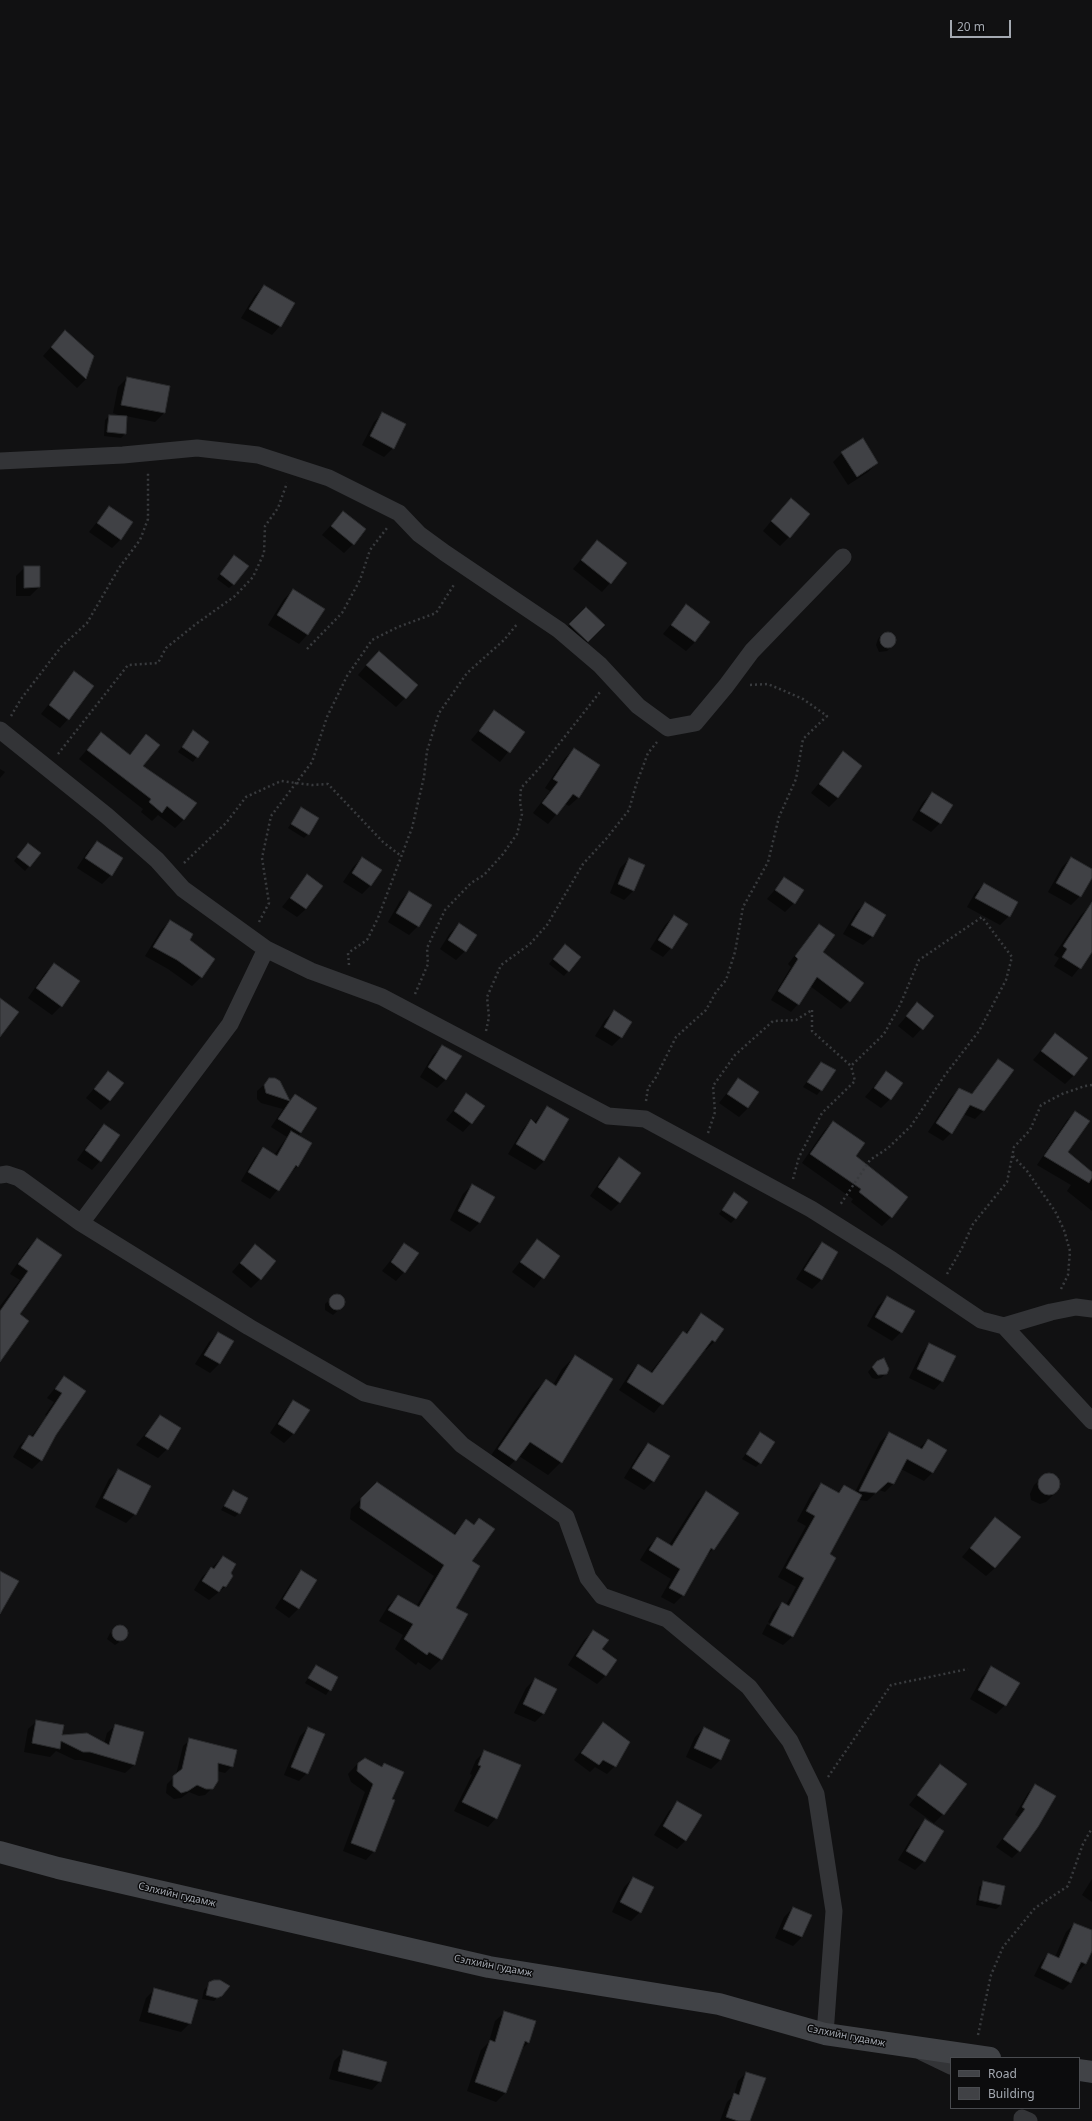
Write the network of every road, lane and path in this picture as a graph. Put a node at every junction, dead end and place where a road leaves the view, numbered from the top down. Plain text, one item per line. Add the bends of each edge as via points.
1 (148, 453) junction
2 (0, 461) edge
3 (293, 466) junction
4 (399, 513) junction
5 (843, 557) dead end
6 (462, 565) junction
7 (528, 609) junction
8 (307, 649) dead end
9 (611, 676) junction
10 (726, 686) junction
11 (668, 728) junction
12 (1, 730) edge
13 (49, 769) junction
14 (297, 783) junction
15 (401, 856) junction
16 (172, 877) junction
17 (248, 936) junction
18 (266, 949) junction
19 (352, 986) junction
20 (408, 1010) junction
21 (480, 1048) junction
22 (851, 1066) junction
23 (1092, 1085) edge
24 (644, 1119) junction
25 (703, 1151) junction
26 (1013, 1156) junction
27 (0, 1175) edge
28 (787, 1196) junction
29 (828, 1220) junction
30 (81, 1223) junction
31 (937, 1290) junction
32 (1092, 1309) edge
33 (1051, 1312) junction
34 (1004, 1326) junction
35 (1092, 1421) edge
36 (968, 1669) dead end
37 (816, 1794) junction
38 (1092, 1828) edge
39 (0, 1852) edge
40 (825, 2034) junction
41 (913, 2048) junction
42 (983, 2057) edge
43 (950, 2066) edge
44 (1080, 2070) edge
45 (1092, 2072) edge

1 - 2 street
1 - 3 street via 197,448 258,455
1 - 12 path via 148,519 140,540 119,568 87,623 61,647
3 - 4 street via 329,478
3 - 13 path via 278,508 265,526 264,553 253,577 235,596 166,648 158,663 128,665 60,750
4 - 6 street via 419,534
4 - 8 path via 370,550 360,580 342,613
5 - 10 street via 752,651
6 - 7 street
6 - 14 path via 454,586 436,613 372,640 346,676 327,717 315,756
7 - 9 street via 559,630
7 - 15 path via 504,640 467,673 439,713 427,752 412,828
9 - 11 street via 638,706
9 - 20 path via 544,763 521,788 522,814 517,834 503,854 445,910 427,948 428,964
10 - 11 street via 695,723
10 - 24 path via 768,684 803,699 827,716 803,739 796,779 779,818 768,862 743,907 735,952 726,980 706,1010 676,1037 648,1088
11 - 21 path via 648,753 629,810 583,864 547,925 530,944 501,965 487,996 490,1017
12 - 13 street
13 - 16 street via 146,850
14 - 15 path via 312,786 328,784 383,842
14 - 16 path via 281,781 246,796 226,823 210,836
14 - 17 path via 271,816 262,858 269,903
15 - 19 path via 367,940 348,953
16 - 17 street via 183,889
17 - 18 street
18 - 19 street via 311,971
18 - 30 street via 230,1024
19 - 20 street
20 - 21 street
21 - 24 street via 608,1116
22 - 25 path via 812,1031 812,1010 796,1020 773,1021 735,1055 713,1086 715,1112
22 - 28 path via 855,1081 822,1113 799,1157
22 - 29 path via 884,1034 900,1005 919,960 982,917 1012,957 1006,980 979,1031 945,1075 911,1126 888,1148 870,1160 846,1200
23 - 26 path via 1062,1094 1041,1105 1030,1130 1014,1147
24 - 25 street
25 - 28 street
26 - 31 path via 1007,1182 973,1224
26 - 33 path via 1027,1171 1055,1211 1070,1251 1068,1275
27 - 30 street via 7,1174 19,1178
28 - 29 street
29 - 31 street
30 - 37 street via 249,1327 364,1393 426,1408 462,1445 566,1517 588,1578 602,1596 667,1619 749,1687 790,1741
31 - 34 street via 981,1320
32 - 33 street via 1076,1307
33 - 34 street
34 - 35 street
36 - 37 path via 892,1685
37 - 40 street via 834,1911
38 - 42 path via 1083,1844 1068,1886 1035,1908 1002,1947 986,1992
39 - 40 main road, Сэлхийн гудамж via 58,1868 488,1967 719,2004
40 - 41 main road, Сэлхийн гудамж
41 - 42 main road, Сэлхийн гудамж
41 - 43 street
44 - 45 main road

